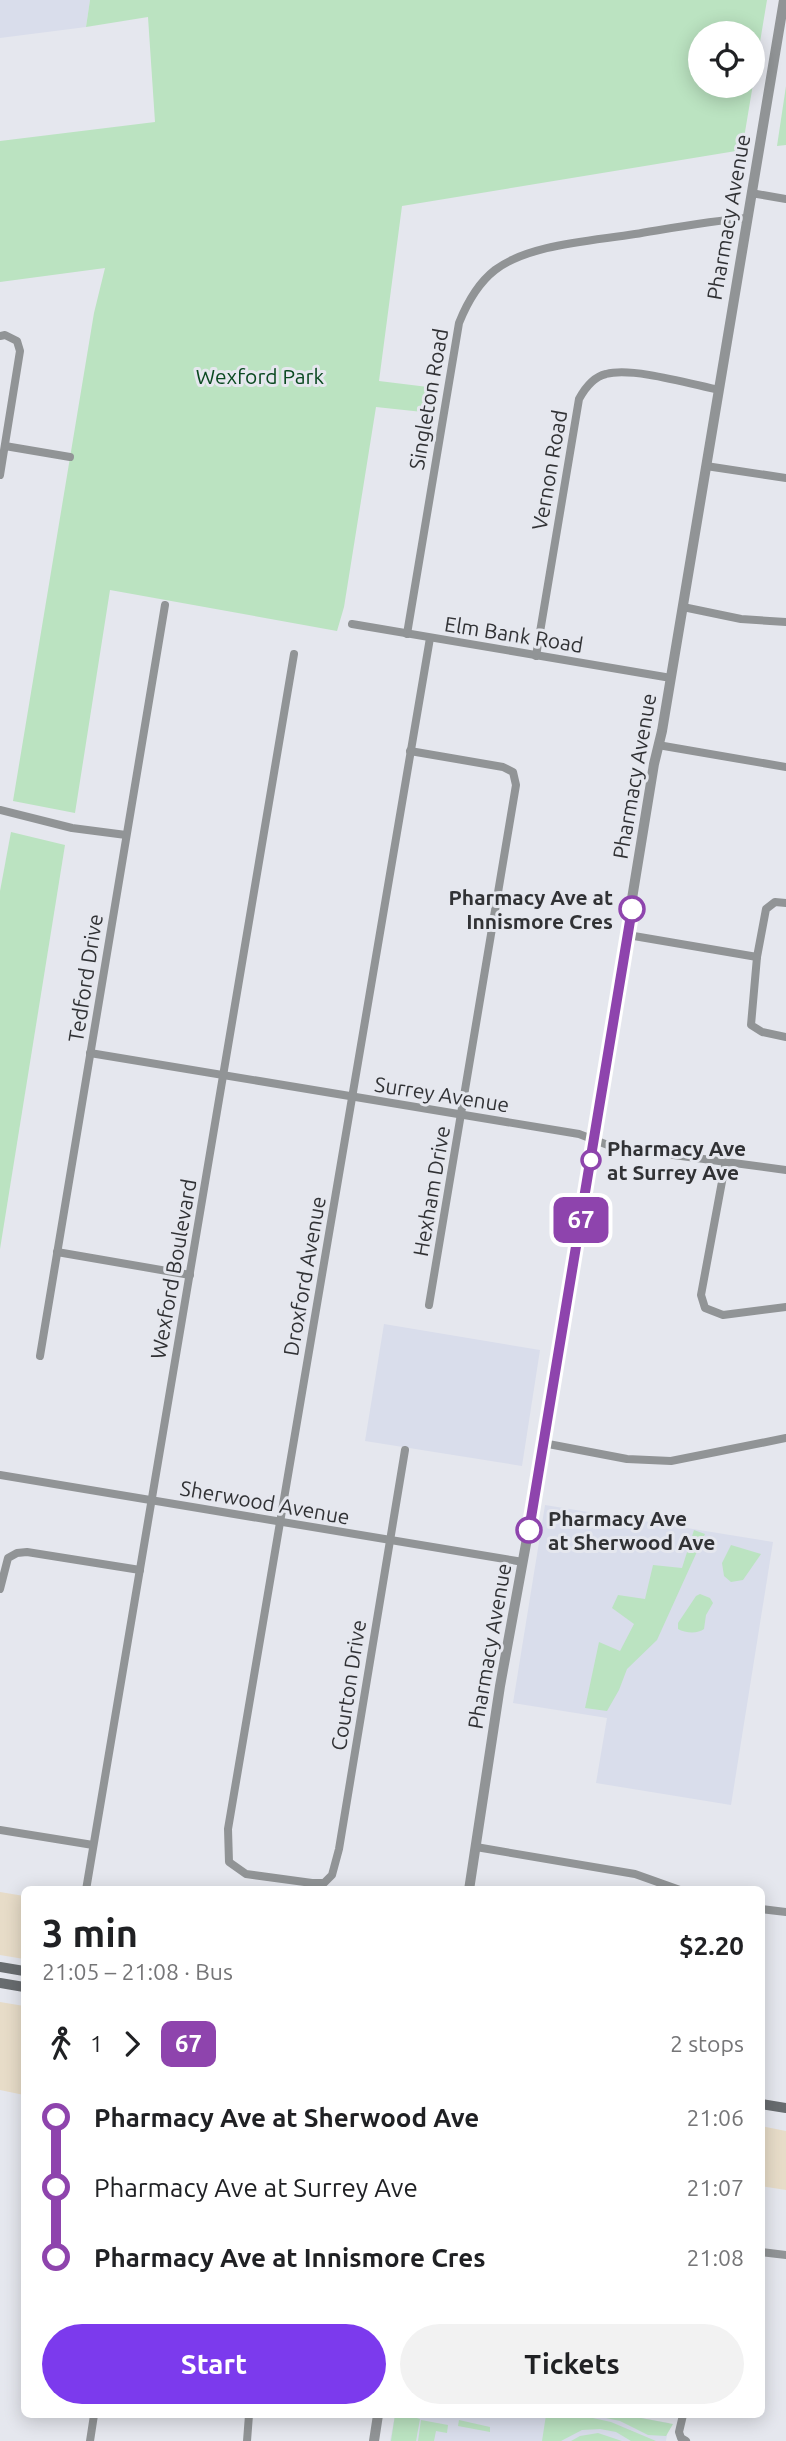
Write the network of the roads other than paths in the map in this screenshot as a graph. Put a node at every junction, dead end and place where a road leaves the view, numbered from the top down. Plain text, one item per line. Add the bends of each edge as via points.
1 (784, 0) edge
2 (751, 193) junction
3 (786, 199) edge
4 (747, 218) junction
5 (0, 336) edge
6 (719, 390) junction
7 (5, 446) junction
8 (70, 457) dead end
9 (706, 466) junction
10 (0, 475) edge
11 (786, 478) edge
12 (165, 605) dead end
13 (683, 607) junction
14 (786, 622) edge
15 (352, 624) dead end
16 (407, 634) junction
17 (430, 638) junction
18 (293, 654) dead end
19 (536, 656) junction
20 (671, 678) junction
21 (658, 745) junction
22 (410, 751) junction
23 (786, 767) edge
24 (0, 810) edge
25 (126, 835) junction
26 (786, 904) edge
27 (628, 935) junction
28 (757, 957) junction
29 (786, 1037) edge
30 (90, 1053) junction
31 (223, 1075) junction
32 (352, 1097) junction
33 (461, 1115) junction
34 (594, 1140) junction
35 (726, 1160) junction
36 (786, 1170) edge
37 (57, 1252) junction
38 (190, 1275) junction
39 (429, 1305) dead end
40 (786, 1307) edge
41 (40, 1356) dead end
42 (786, 1438) edge
43 (542, 1443) junction
44 (405, 1450) dead end
45 (0, 1475) edge
46 (151, 1500) junction
47 (281, 1522) junction
48 (389, 1541) junction
49 (523, 1562) junction
50 (140, 1570) junction
51 (0, 1589) edge
52 (0, 1830) edge
53 (93, 1845) junction
54 (476, 1847) junction
55 (284, 1879) joint
56 (87, 1886) edge
57 (470, 1886) edge
58 (669, 1886) edge
59 (765, 1909) edge
60 (786, 1912) edge
61 (0, 1967) edge
62 (21, 1970) edge
63 (0, 1983) edge
64 (21, 1986) edge
65 (765, 2105) edge
66 (786, 2108) edge
67 (765, 2252) edge
68 (786, 2255) edge
69 (94, 2418) edge
70 (249, 2418) edge
71 (378, 2418) edge
72 (682, 2418) edge
73 (683, 2440) edge
74 (90, 2441) edge
75 (247, 2441) edge
76 (374, 2441) edge

1 - 2 street, Pharmacy Avenue
2 - 3 street
2 - 4 street, Pharmacy Avenue
4 - 6 street, Pharmacy Avenue
4 - 16 street, Singleton Road via 521,256 480,285 458,323
5 - 7 street via 17,341 20,351
6 - 9 street, Pharmacy Avenue
6 - 19 street, Vernon Road via 625,372 603,374 586,386 579,399
7 - 8 street
7 - 10 street
9 - 11 street
9 - 13 street, Pharmacy Avenue
12 - 25 street, Tedford Drive
13 - 14 street via 741,619
13 - 20 street, Pharmacy Avenue
15 - 16 street, Elm Bank Road
16 - 17 street, Elm Bank Road
17 - 19 street, Elm Bank Road
17 - 22 street, Droxford Avenue
18 - 31 street, Wexford Boulevard
19 - 20 street, Elm Bank Road
20 - 21 street, Pharmacy Avenue
21 - 23 street
21 - 27 street, Pharmacy Avenue
22 - 32 street, Droxford Avenue
22 - 33 street, Hexham Drive via 503,767 513,772 516,785
24 - 25 street via 72,828
25 - 30 street, Tedford Drive
26 - 28 street via 775,902 766,909
27 - 28 street
27 - 34 street, Pharmacy Avenue
28 - 29 street via 751,1025
30 - 31 street, Surrey Avenue
30 - 37 street, Tedford Drive
31 - 32 street, Surrey Avenue
31 - 38 street, Wexford Boulevard
32 - 33 street, Surrey Avenue
32 - 47 street, Droxford Avenue
33 - 34 street, Surrey Avenue
33 - 39 street, Hexham Drive
34 - 35 street, Surrey Avenue via 612,1147
34 - 43 street, Pharmacy Avenue
35 - 36 street, Surrey Avenue
35 - 40 street via 701,1295 705,1308 723,1315
37 - 38 street
37 - 41 street, Tedford Drive
38 - 46 street, Wexford Boulevard
42 - 43 street via 671,1461 627,1459
43 - 49 street, Pharmacy Avenue
44 - 48 street, Courton Drive
45 - 46 street, Sherwood Avenue
46 - 47 street, Sherwood Avenue
46 - 50 street, Wexford Boulevard
47 - 48 street, Sherwood Avenue
47 - 55 street, Droxford Avenue via 228,1829 229,1862 246,1874
48 - 49 street, Sherwood Avenue
48 - 55 street, Courton Drive via 332,1875 324,1882
49 - 54 street, Pharmacy Avenue
50 - 51 street via 17,1553 8,1558
50 - 53 street, Wexford Boulevard
52 - 53 street
53 - 56 street, Wexford Boulevard
54 - 57 street, Pharmacy Avenue
54 - 58 street via 635,1874
59 - 60 street
61 - 62 main road
63 - 64 main road
65 - 66 main road
67 - 68 street
69 - 74 street
70 - 75 street
71 - 76 street
72 - 73 street via 679,2432

